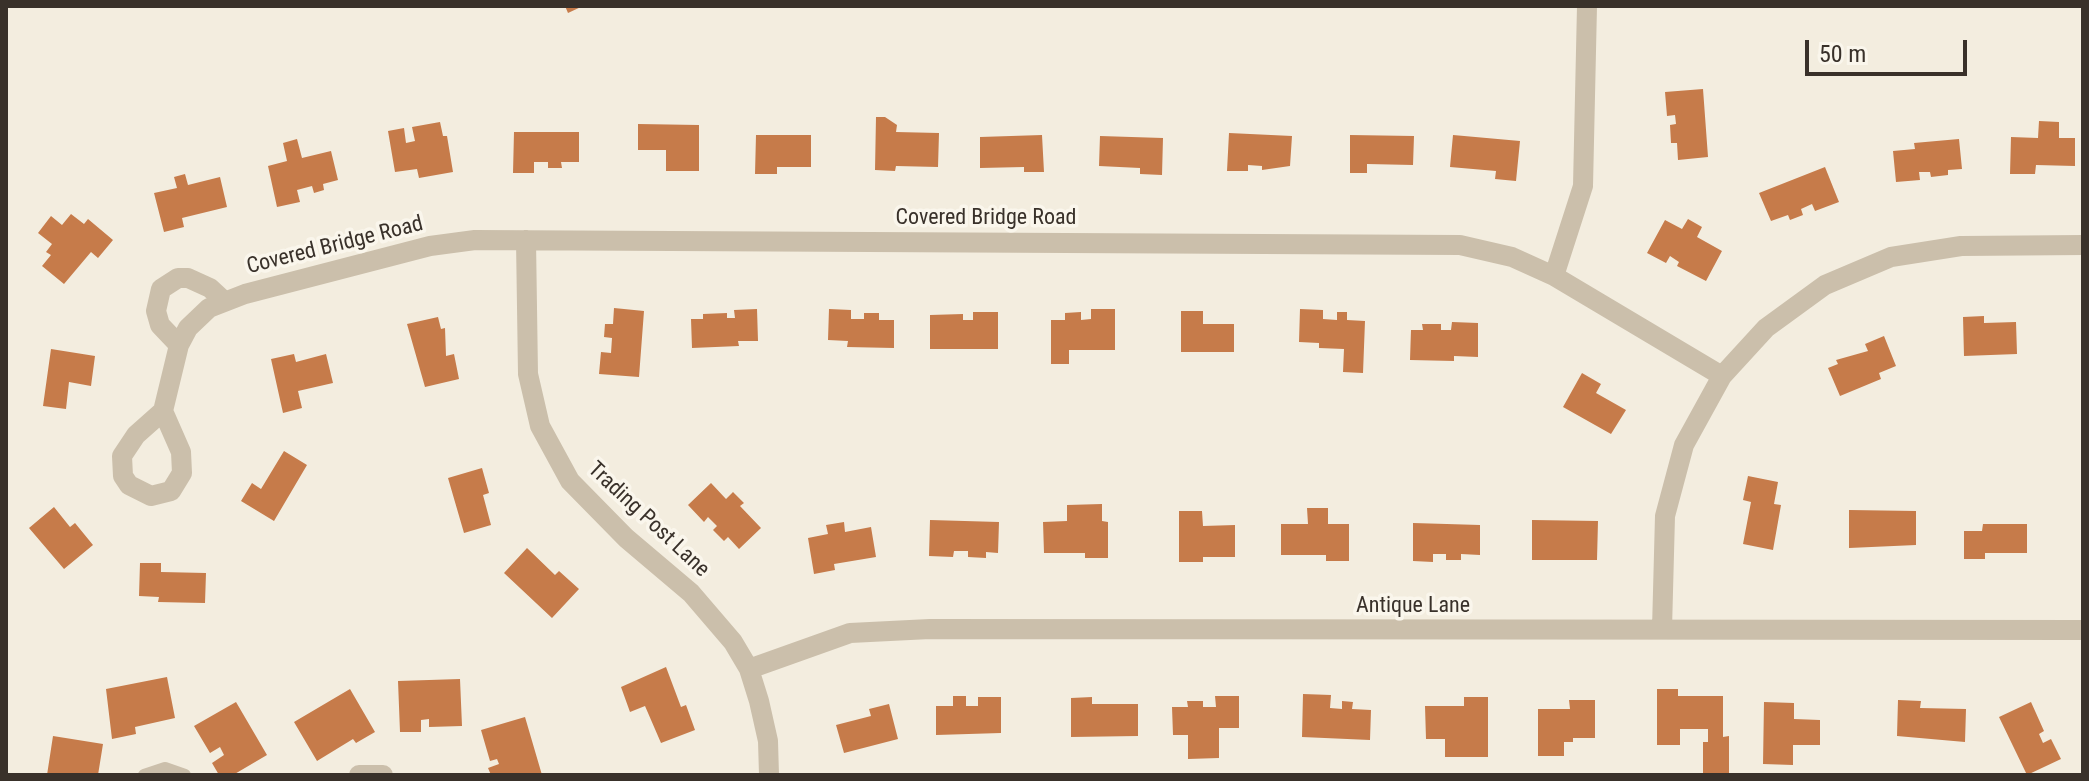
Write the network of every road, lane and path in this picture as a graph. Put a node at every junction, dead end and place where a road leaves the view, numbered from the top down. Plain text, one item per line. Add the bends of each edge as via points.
1 (1587, 6) edge
2 (526, 240) junction
3 (2083, 245) edge
4 (1554, 276) junction
5 (223, 300) junction
6 (179, 345) junction
7 (1722, 376) junction
8 (163, 411) dead end
9 (1662, 629) junction
10 (2083, 630) edge
11 (749, 669) junction
12 (144, 775) edge
13 (185, 775) edge
14 (359, 775) edge
15 (383, 775) edge
16 (769, 775) edge

1 - 4 street via 1583,186
2 - 4 street, Covered Bridge Road via 1437,243 1486,249
2 - 5 street, Covered Bridge Road via 430,246
2 - 11 street, Trading Post Lane via 528,374 540,426 553,452 594,508 712,614
3 - 7 street via 1937,248 1872,264 1792,307
4 - 7 street, Covered Bridge Road
5 - 6 street, Covered Bridge Road via 199,317
5 - 6 street via 188,278 161,289 156,311 160,325
6 - 8 street, Covered Bridge Road
7 - 9 street via 1684,445 1672,485 1663,545
9 - 10 street, Antique Lane
9 - 11 street, Antique Lane via 885,631 850,633
11 - 16 street, Trading Post Lane via 768,741
12 - 13 lane via 165,768
14 - 15 street

